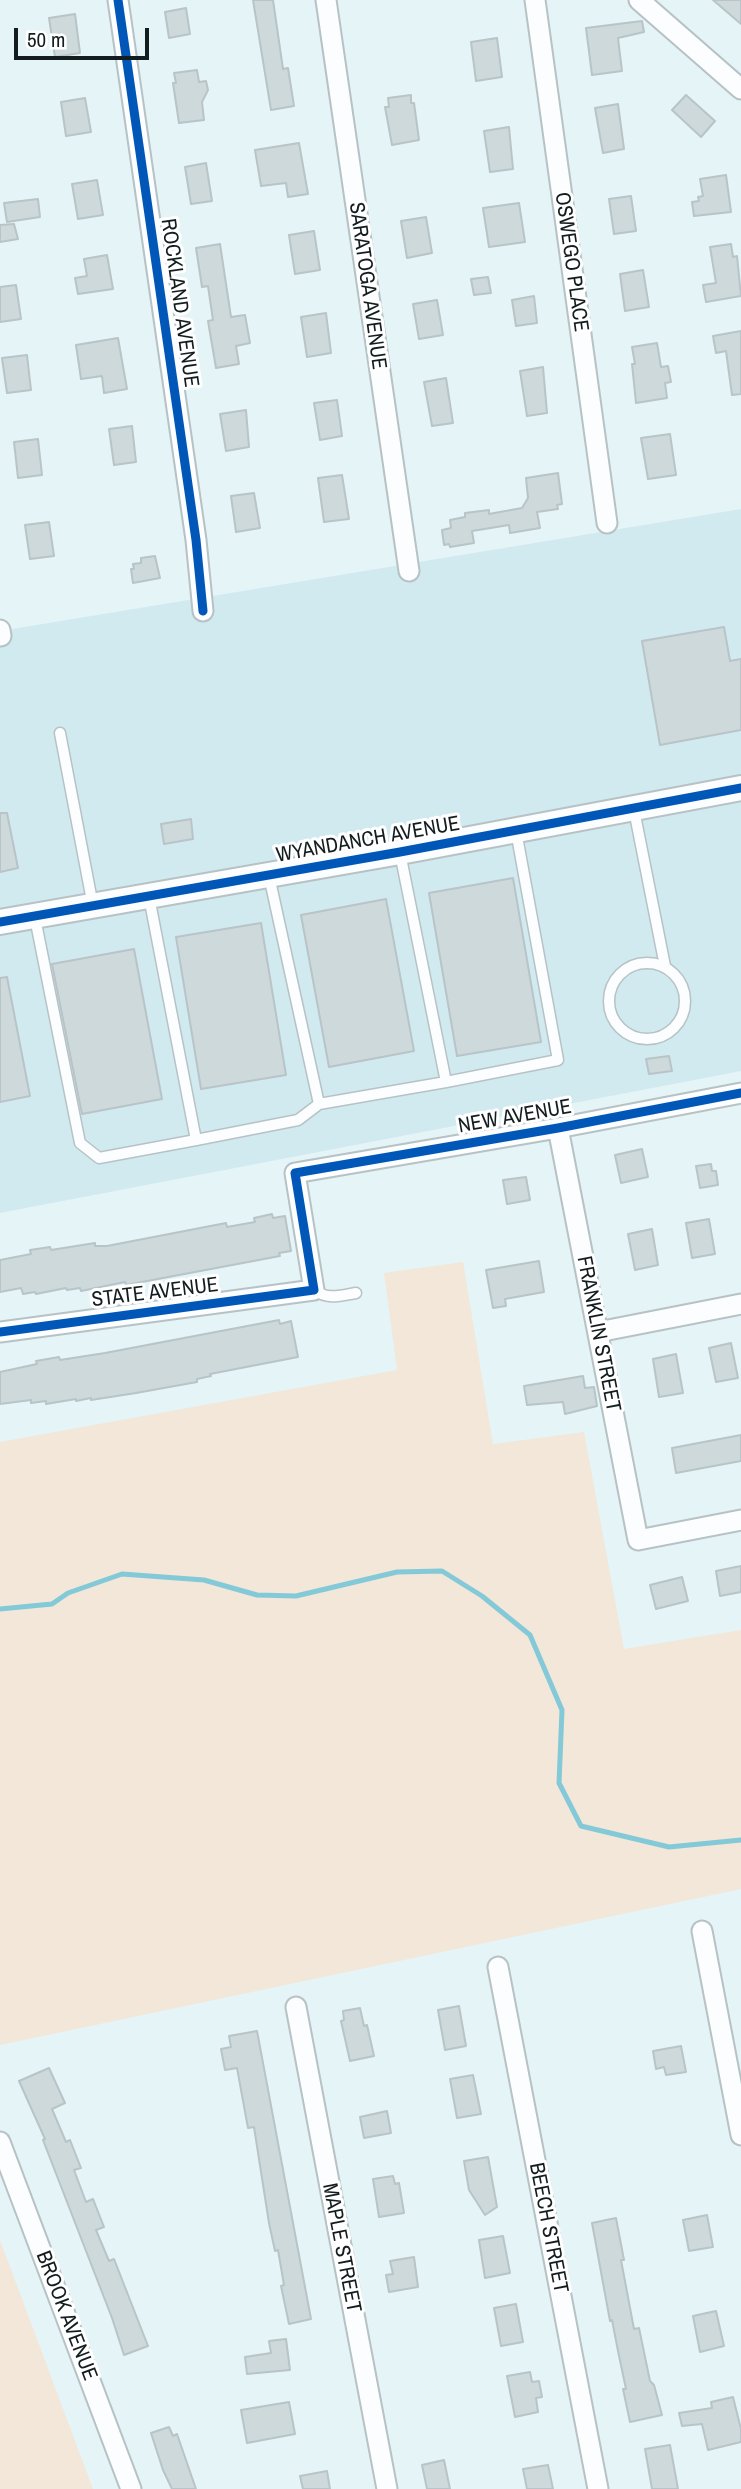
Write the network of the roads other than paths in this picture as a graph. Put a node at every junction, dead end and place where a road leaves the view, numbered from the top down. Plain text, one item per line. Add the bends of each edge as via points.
1 (118, 0) edge
2 (326, 0) edge
3 (535, 0) edge
4 (639, 0) edge
5 (741, 89) edge
6 (607, 523) dead end
7 (409, 571) dead end
8 (203, 611) dead end
9 (0, 630) edge
10 (1, 636) edge
11 (60, 733) dead end
12 (741, 788) edge
13 (634, 809) junction
14 (516, 831) junction
15 (400, 852) junction
16 (268, 876) junction
17 (149, 897) junction
18 (93, 906) junction
19 (34, 916) junction
20 (0, 922) edge
21 (665, 966) junction
22 (446, 1082) junction
23 (741, 1093) edge
24 (319, 1104) junction
25 (558, 1128) junction
26 (196, 1140) junction
27 (314, 1290) junction
28 (356, 1293) dead end
29 (741, 1304) edge
30 (0, 1332) edge
31 (598, 1332) junction
32 (741, 1520) edge
33 (702, 1931) dead end
34 (498, 1967) dead end
35 (296, 2007) dead end
36 (741, 2135) edge
37 (0, 2142) edge
38 (131, 2489) edge
39 (387, 2489) edge
40 (598, 2489) edge

1 - 8 street, ROCKLAND AVENUE
2 - 7 street, SARATOGA AVENUE
3 - 6 street, OSWEGO PLACE
4 - 5 street
9 - 10 street
11 - 18 lane
12 - 13 street, WYANDANCH AVENUE
13 - 14 street, WYANDANCH AVENUE
13 - 21 lane
14 - 15 street, WYANDANCH AVENUE
14 - 22 lane via 558,1060
15 - 16 street, WYANDANCH AVENUE
15 - 22 lane
16 - 17 street, WYANDANCH AVENUE
16 - 24 lane
17 - 18 street, WYANDANCH AVENUE
17 - 26 lane
18 - 19 street, WYANDANCH AVENUE
19 - 20 street, WYANDANCH AVENUE
19 - 26 lane via 80,1143 99,1157
21 - 21 lane via 641,962 620,974 612,985 610,1011 625,1033 651,1040 664,1036 682,1018 686,995 675,973
22 - 24 lane
23 - 25 street, NEW AVENUE
24 - 26 lane via 298,1120
25 - 27 street, NEW AVENUE via 295,1173
25 - 31 street, FRANKLIN STREET
27 - 28 lane via 331,1298
27 - 30 street, STATE AVENUE
29 - 31 street
31 - 32 street, FRANKLIN STREET via 638,1540
33 - 36 street
34 - 40 street, BEECH STREET
35 - 39 street, MAPLE STREET
37 - 38 street, BROOK AVENUE

